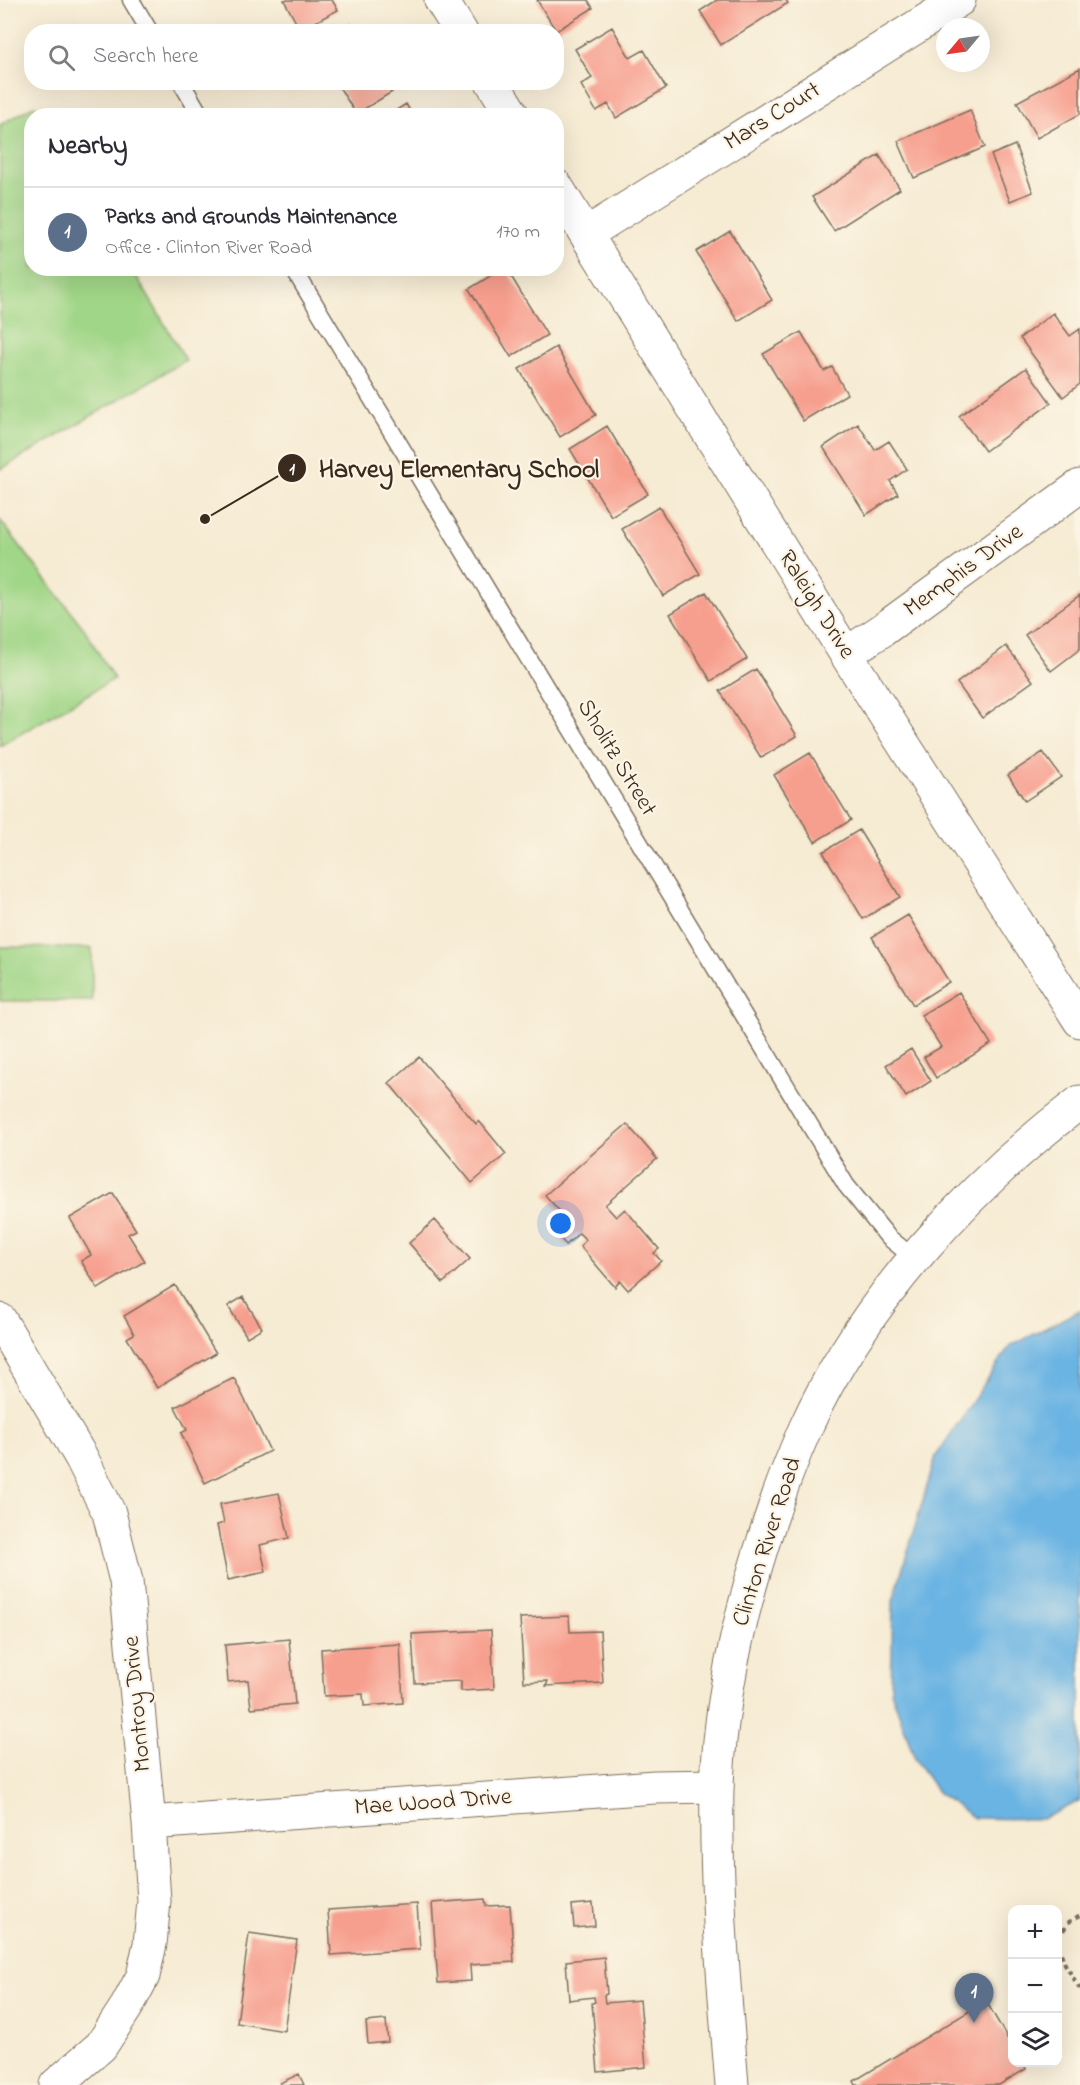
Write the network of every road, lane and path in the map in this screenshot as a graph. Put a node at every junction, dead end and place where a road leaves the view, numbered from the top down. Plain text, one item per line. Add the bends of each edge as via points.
1 (131, 0) edge
2 (441, 0) edge
3 (959, 0) edge
4 (145, 24) edge
5 (456, 24) edge
6 (186, 90) edge
7 (497, 90) edge
8 (196, 108) edge
9 (508, 108) edge
10 (564, 199) edge
11 (586, 234) junction
12 (298, 276) edge
13 (1080, 486) edge
14 (846, 654) junction
15 (1080, 1021) edge
16 (1080, 1102) edge
17 (915, 1258) junction
18 (0, 1320) edge
19 (717, 1786) junction
20 (149, 1823) junction
21 (1080, 1915) edge
22 (1062, 1932) edge
23 (1062, 1956) edge
24 (1080, 1989) edge
25 (56, 2085) edge
26 (732, 2085) edge

1 - 4 lane
2 - 5 street
3 - 11 street, Mars Court
6 - 8 lane
7 - 9 street
10 - 11 street, Raleigh Drive
11 - 14 street, Raleigh Drive
12 - 17 lane, Sholitz Street via 846,1185 888,1237
13 - 14 street, Memphis Drive
14 - 15 street, Raleigh Drive
16 - 17 street, Clinton River Road via 991,1177
17 - 19 street, Clinton River Road via 846,1353 805,1428 781,1491 761,1545 738,1629
18 - 20 street, Montroy Drive via 81,1457 109,1513 126,1581
19 - 20 street, Mae Wood Drive via 655,1787
19 - 26 street, Clinton River Road via 719,1923
20 - 25 street, Montroy Drive via 154,1901 143,1976 101,2046
21 - 22 path
23 - 24 path

